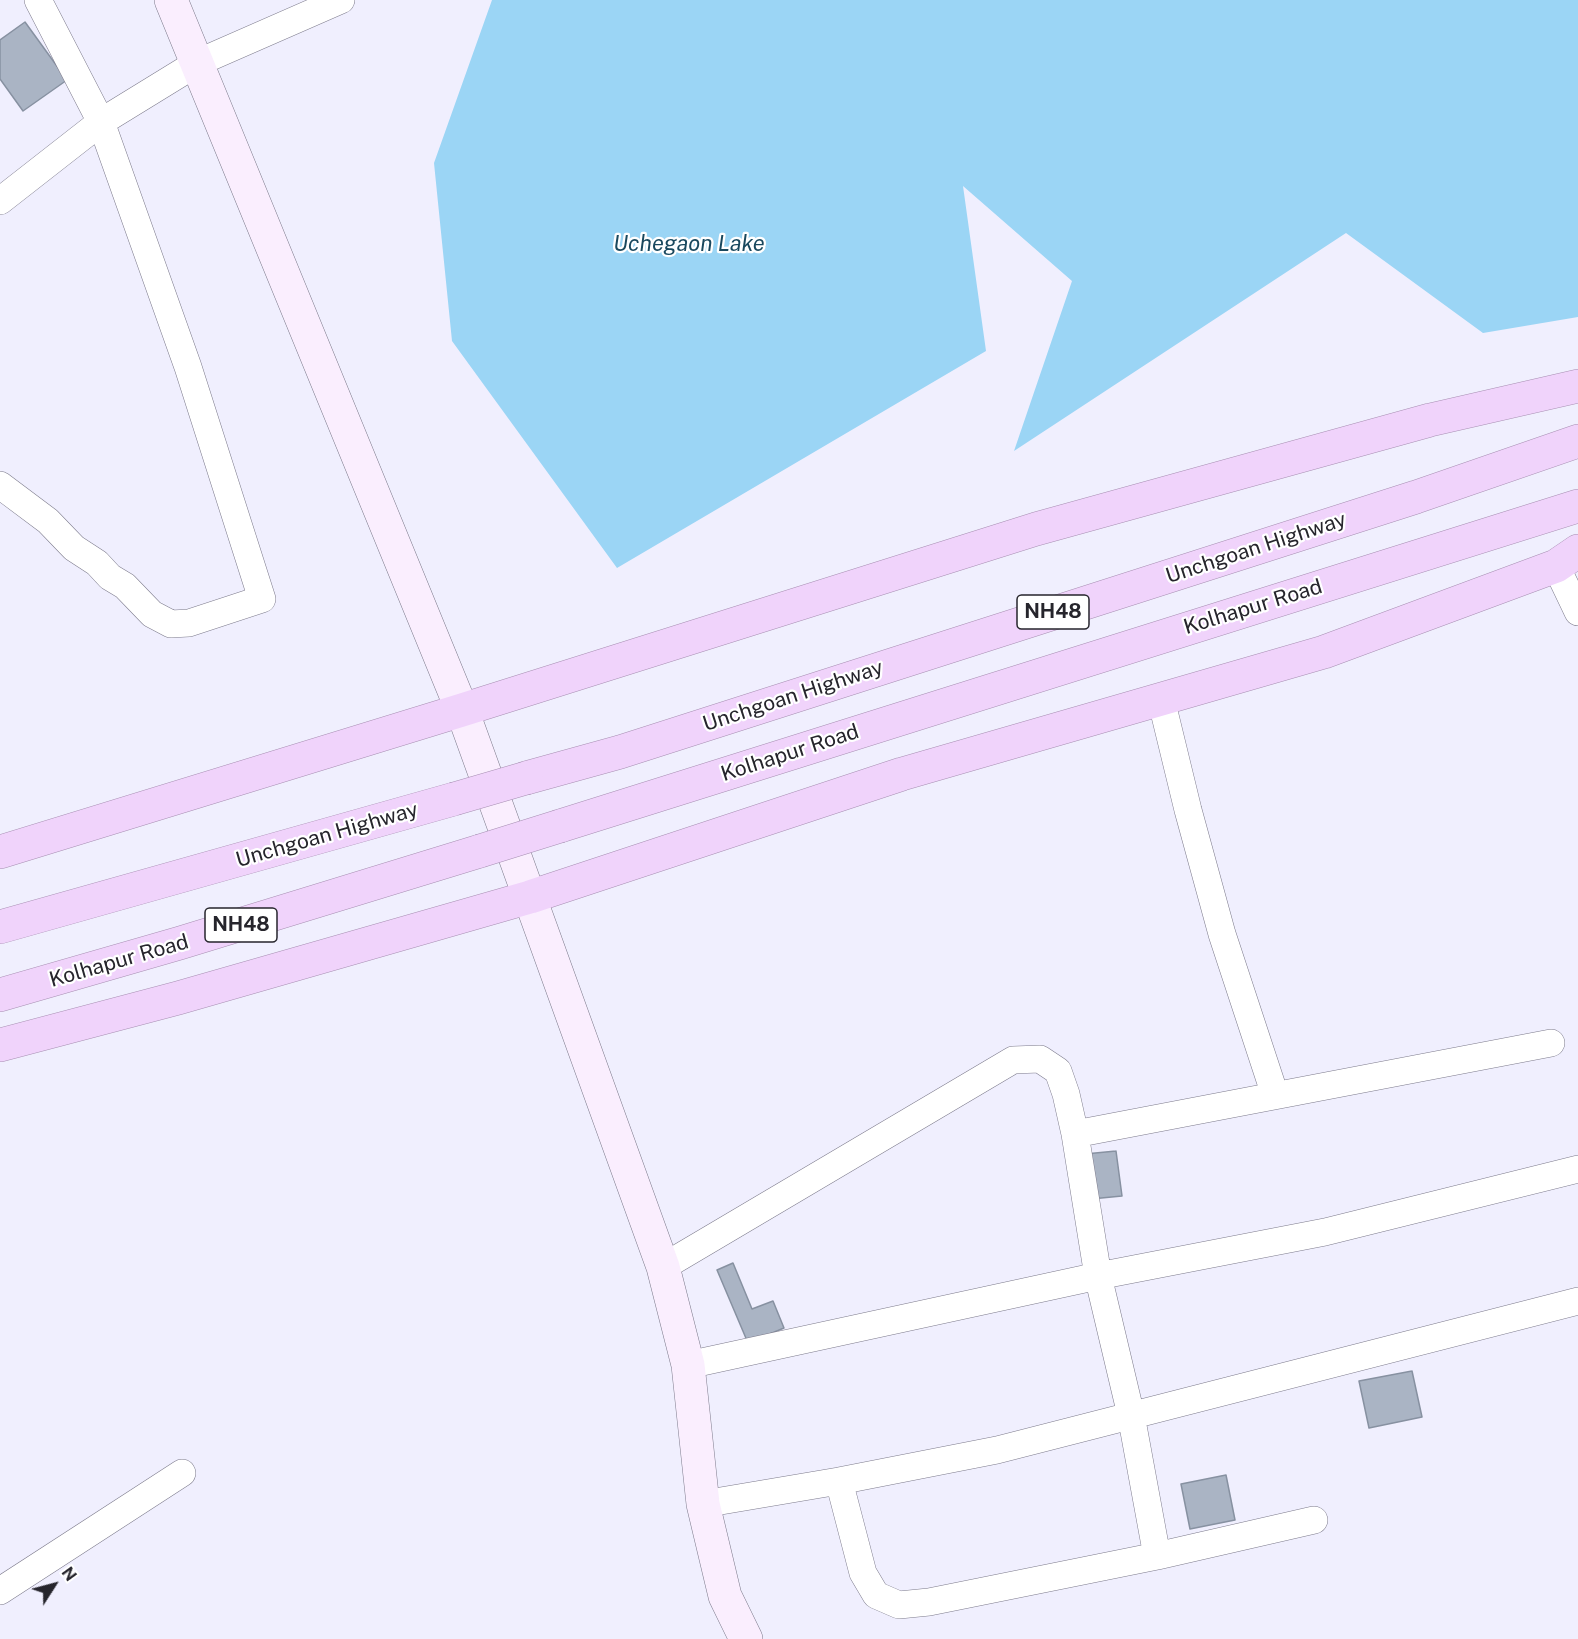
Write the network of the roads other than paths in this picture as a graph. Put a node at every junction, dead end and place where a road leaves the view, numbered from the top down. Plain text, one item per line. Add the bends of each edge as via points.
1 (38, 0) edge
2 (171, 0) edge
3 (341, 0) edge
4 (197, 63) junction
5 (101, 122) junction
6 (0, 201) edge
7 (1578, 386) edge
8 (1578, 441) edge
9 (0, 485) edge
10 (1578, 506) edge
11 (1567, 558) edge
12 (1578, 612) edge
13 (1161, 699) junction
14 (462, 710) junction
15 (0, 852) edge
16 (530, 897) junction
17 (0, 927) edge
18 (0, 995) edge
19 (1551, 1043) dead end
20 (0, 1045) edge
21 (1275, 1095) junction
22 (1075, 1134) junction
23 (1578, 1169) edge
24 (663, 1267) junction
25 (1098, 1276) junction
26 (1578, 1301) edge
27 (688, 1365) junction
28 (1131, 1415) junction
29 (182, 1473) dead end
30 (839, 1481) junction
31 (703, 1504) junction
32 (1314, 1520) dead end
33 (1157, 1556) junction
34 (0, 1591) edge
35 (746, 1639) edge

1 - 5 street
2 - 4 main road
3 - 4 street
4 - 5 street
4 - 14 main road
5 - 6 street
5 - 9 street via 188,367 262,599 189,623 171,624 152,614 125,586 74,548 48,520
7 - 14 highway via 1430,420 1036,528
8 - 17 highway, Unchgoan Highway / NH48, bridge via 1394,504 620,752
10 - 18 highway, Kolhapur Road / NH48, bridge via 480,851
11 - 12 street
11 - 13 highway via 1324,652
13 - 16 highway via 902,774
13 - 21 street via 1222,934
14 - 15 highway
14 - 16 main road
16 - 20 highway
16 - 24 main road
19 - 21 street
21 - 22 street
22 - 24 street via 1058,1071 1040,1059 1013,1060
22 - 25 street
23 - 25 street via 1325,1232
24 - 27 main road
25 - 27 street
25 - 28 street
26 - 28 street
27 - 31 main road
28 - 30 street via 997,1450
28 - 33 street
29 - 34 street
30 - 31 street
30 - 33 street via 863,1573 876,1595 899,1605
31 - 35 main road via 725,1596
32 - 33 street

